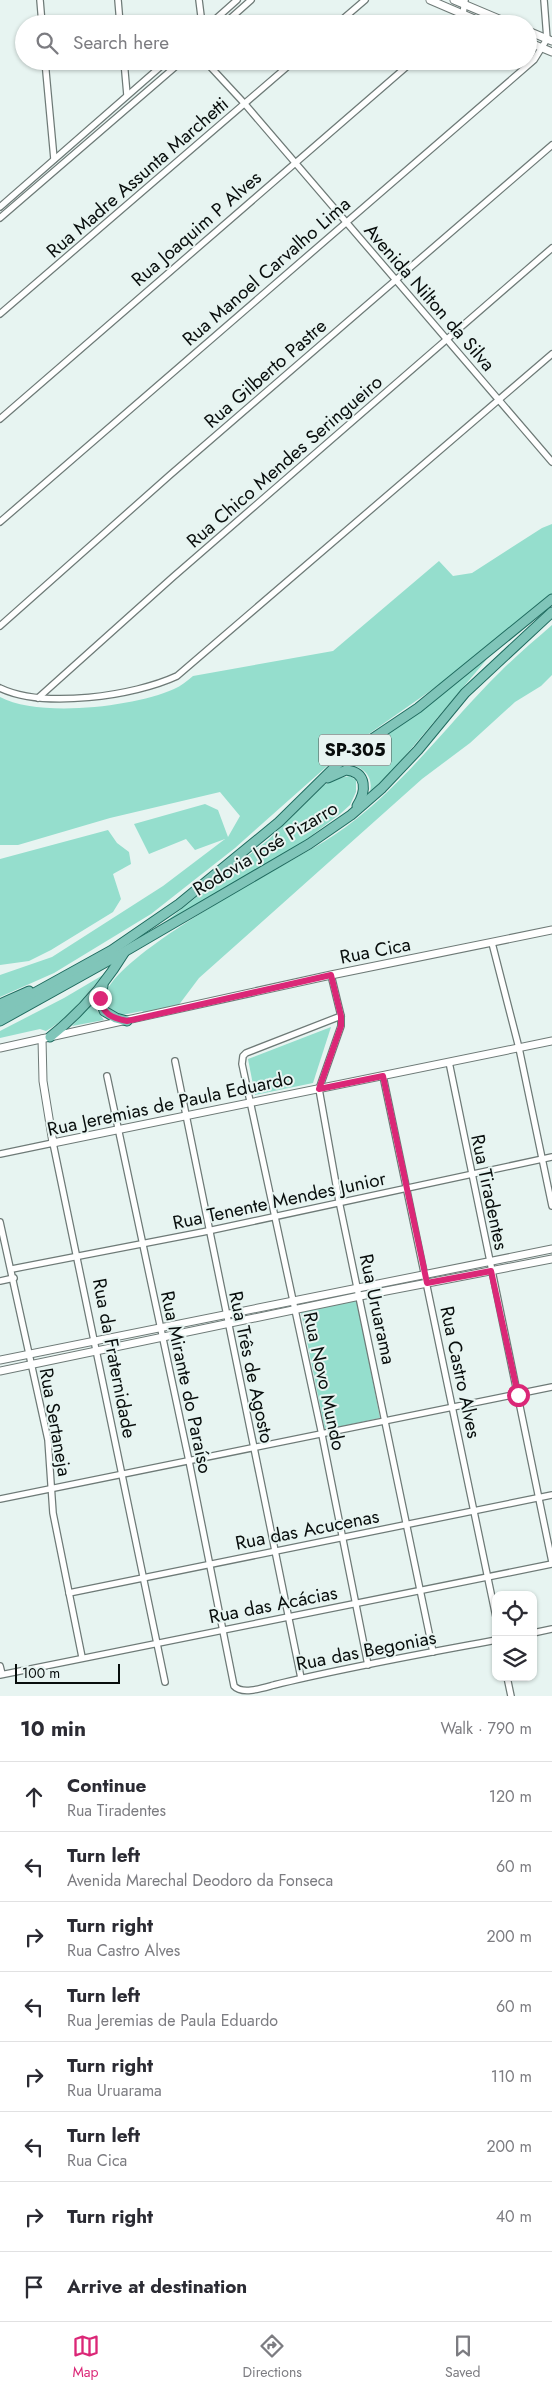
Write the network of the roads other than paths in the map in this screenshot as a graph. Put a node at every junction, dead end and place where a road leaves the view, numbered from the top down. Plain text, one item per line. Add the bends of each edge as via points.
1 (40, 0) edge
2 (118, 0) edge
3 (199, 0) edge
4 (237, 0) edge
5 (250, 0) edge
6 (365, 0) edge
7 (430, 0) edge
8 (454, 0) edge
9 (544, 0) edge
10 (465, 2) edge
11 (463, 14) joint
12 (41, 15) edge
13 (119, 15) edge
14 (201, 15) edge
15 (220, 15) edge
16 (234, 15) edge
17 (348, 15) edge
18 (492, 15) edge
19 (537, 35) edge
20 (549, 40) edge
21 (537, 46) edge
22 (542, 48) junction
23 (552, 52) edge
24 (537, 56) edge
25 (46, 70) edge
26 (125, 70) edge
27 (156, 70) edge
28 (172, 70) edge
29 (213, 70) edge
30 (283, 70) edge
31 (402, 70) edge
32 (522, 70) edge
33 (127, 95) junction
34 (244, 103) junction
35 (552, 145) edge
36 (54, 159) junction
37 (294, 162) junction
38 (0, 207) edge
39 (0, 218) edge
40 (345, 222) junction
41 (552, 248) edge
42 (395, 280) junction
43 (0, 314) edge
44 (446, 338) junction
45 (552, 354) edge
46 (499, 400) junction
47 (0, 419) edge
48 (551, 457) edge
49 (0, 522) edge
50 (552, 599) edge
51 (552, 612) edge
52 (0, 626) edge
53 (0, 688) edge
54 (38, 698) junction
55 (314, 786) junction
56 (351, 815) junction
57 (552, 926) edge
58 (549, 931) edge
59 (138, 933) junction
60 (492, 943) junction
61 (124, 952) junction
62 (331, 975) junction
63 (104, 982) junction
64 (0, 1004) edge
65 (0, 1012) edge
66 (341, 1016) junction
67 (0, 1021) edge
68 (127, 1021) junction
69 (46, 1038) junction
70 (552, 1041) edge
71 (0, 1048) edge
72 (519, 1048) junction
73 (175, 1061) dead end
74 (448, 1062) junction
75 (108, 1076) dead end
76 (383, 1076) junction
77 (319, 1089) junction
78 (250, 1103) junction
79 (186, 1116) junction
80 (119, 1129) junction
81 (52, 1143) junction
82 (0, 1154) edge
83 (552, 1157) edge
84 (542, 1160) junction
85 (470, 1175) junction
86 (406, 1188) junction
87 (339, 1201) junction
88 (552, 1206) edge
89 (275, 1216) junction
90 (0, 1222) edge
91 (208, 1230) junction
92 (142, 1244) junction
93 (552, 1249) edge
94 (78, 1257) junction
95 (552, 1259) edge
96 (488, 1261) junction
97 (12, 1269) junction
98 (491, 1271) junction
99 (424, 1274) junction
100 (14, 1278) junction
101 (0, 1280) edge
102 (427, 1283) junction
103 (358, 1288) junction
104 (360, 1296) junction
105 (293, 1301) junction
106 (295, 1310) junction
107 (226, 1315) junction
108 (229, 1324) junction
109 (160, 1328) junction
110 (162, 1338) junction
111 (95, 1340) junction
112 (97, 1351) junction
113 (29, 1354) junction
114 (0, 1360) edge
115 (31, 1365) junction
116 (0, 1371) edge
117 (552, 1387) edge
118 (518, 1395) junction
119 (453, 1408) junction
120 (386, 1421) junction
121 (322, 1435) junction
122 (254, 1448) junction
123 (189, 1461) junction
124 (121, 1474) junction
125 (52, 1487) junction
126 (552, 1495) edge
127 (539, 1497) junction
128 (0, 1499) edge
129 (474, 1511) junction
130 (408, 1525) junction
131 (342, 1538) junction
132 (276, 1551) junction
133 (552, 1563) edge
134 (210, 1564) junction
135 (487, 1577) junction
136 (144, 1578) junction
137 (420, 1591) junction
138 (69, 1593) junction
139 (492, 1599) edge
140 (355, 1603) junction
141 (289, 1617) junction
142 (224, 1629) junction
143 (552, 1629) edge
144 (537, 1632) edge
145 (492, 1641) edge
146 (157, 1643) junction
147 (433, 1652) junction
148 (82, 1658) junction
149 (0, 1666) edge
150 (368, 1666) junction
151 (1, 1674) edge
152 (301, 1678) junction
153 (509, 1681) edge
154 (165, 1682) dead end
155 (241, 1690) joint
156 (511, 1696) edge

1 - 12 street
2 - 13 street
3 - 14 street
4 - 15 street
5 - 16 street
6 - 17 street
7 - 11 street
8 - 10 street
9 - 20 street
10 - 11 street
10 - 18 street
19 - 20 street
20 - 22 street, Rua Manoel Carvalho Lima
21 - 22 street
22 - 23 street
22 - 24 street, Rua Manoel Carvalho Lima
25 - 36 street
26 - 33 street
27 - 33 street
28 - 39 street
29 - 34 street, Avenida Nilton da Silva
30 - 34 street, Rua Madre Assunta Marchetti
31 - 37 street, Rua Joaquim P Alves
32 - 40 street, Rua Manoel Carvalho Lima
33 - 36 street
34 - 37 street, Avenida Nilton da Silva
34 - 43 street, Rua Madre Assunta Marchetti
35 - 42 street, Rua Gilberto Pastre
36 - 38 street
37 - 40 street, Avenida Nilton da Silva
37 - 47 street, Rua Joaquim P Alves
40 - 42 street, Avenida Nilton da Silva
40 - 49 street, Rua Manoel Carvalho Lima
41 - 44 street, Rua Chico Mendes Seringueiro
42 - 44 street, Avenida Nilton da Silva
42 - 52 street, Rua Gilberto Pastre
44 - 46 street, Avenida Nilton da Silva
44 - 54 street, Rua Chico Mendes Seringueiro
45 - 46 street
46 - 48 street, Avenida Nilton da Silva
46 - 54 street via 177,676 117,694
50 - 55 main road, Rodovia José Pizarro / SP-305 via 418,708 345,757
51 - 56 main road, Rodovia José Pizarro / SP-305 via 465,693 418,750
53 - 54 street via 16,695
55 - 56 main road via 341,771 353,770 359,774 363,779 364,792
55 - 59 main road, Rodovia José Pizarro / SP-305 via 256,842
56 - 61 main road, Rodovia José Pizarro / SP-305 via 309,844
57 - 58 street
58 - 60 street, Rua Cica
59 - 64 main road
59 - 65 main road, Rodovia José Pizarro / SP-305
60 - 62 street, Rua Cica
60 - 72 street
61 - 63 main road
61 - 67 main road, Rodovia José Pizarro
62 - 66 street, Rua Uruarama
62 - 68 street, Rua Cica
63 - 68 main road via 100,998 104,1011
63 - 69 main road via 78,1014
66 - 77 street, Rua Uruarama via 340,1030
66 - 78 street, Rua Novo Mundo via 246,1053 242,1064
68 - 69 street, Rua Cica
69 - 71 street, Rua Cica
69 - 81 street, Rua da Fraternidade via 43,1081
70 - 72 street, Rua Jeremias de Paula Eduardo
72 - 74 street, Rua Jeremias de Paula Eduardo
72 - 84 street
73 - 79 street, Rua Três de Agosto
74 - 76 street, Rua Jeremias de Paula Eduardo
74 - 85 street, Rua Tiradentes
75 - 80 street, Rua Mirante do Paraíso
76 - 77 street, Rua Jeremias de Paula Eduardo
76 - 86 street, Rua Castro Alves
77 - 78 street, Rua Jeremias de Paula Eduardo
77 - 87 street, Rua Uruarama
78 - 79 street, Rua Jeremias de Paula Eduardo
78 - 89 street, Rua Novo Mundo
79 - 80 street, Rua Jeremias de Paula Eduardo
79 - 91 street, Rua Três de Agosto
80 - 81 street, Rua Jeremias de Paula Eduardo
80 - 92 street, Rua Mirante do Paraíso
81 - 82 street, Rua Jeremias de Paula Eduardo
81 - 94 street, Rua da Fraternidade
83 - 84 street, Rua Tenente Mendes Junior
84 - 85 street, Rua Tenente Mendes Junior
84 - 88 street
85 - 86 street, Rua Tenente Mendes Junior
85 - 96 street, Rua Tiradentes
86 - 87 street, Rua Tenente Mendes Junior
86 - 99 street, Rua Castro Alves
87 - 89 street, Rua Tenente Mendes Junior
87 - 103 street, Rua Uruarama
89 - 91 street, Rua Tenente Mendes Junior
89 - 105 street, Rua Novo Mundo
90 - 97 street, Rua Sertaneja
91 - 92 street, Rua Tenente Mendes Junior
91 - 107 street, Rua Três de Agosto
92 - 94 street, Rua Tenente Mendes Junior
92 - 109 street, Rua Mirante do Paraíso
93 - 96 street
94 - 97 street, Rua Tenente Mendes Junior
94 - 111 street, Rua da Fraternidade
95 - 98 street
96 - 98 street, Rua Tiradentes
96 - 99 street
97 - 100 street, Rua Sertaneja
98 - 102 street
98 - 118 street, Rua Tiradentes
99 - 102 street, Rua Castro Alves
99 - 103 street
100 - 101 street
100 - 113 street, Rua Sertaneja
102 - 104 street
102 - 119 street, Rua Castro Alves
103 - 104 street, Rua Uruarama
103 - 105 street
104 - 106 street
104 - 120 street, Rua Uruarama
105 - 106 street, Rua Novo Mundo
105 - 107 street
106 - 108 street
106 - 121 street, Rua Novo Mundo
107 - 108 street, Rua Três de Agosto
107 - 109 street
108 - 110 street
108 - 122 street, Rua Três de Agosto
109 - 110 street, Rua Mirante do Paraíso
109 - 111 street
110 - 112 street
110 - 123 street, Rua Mirante do Paraíso
111 - 112 street, Rua da Fraternidade
111 - 113 street
112 - 115 street
112 - 124 street, Rua da Fraternidade
113 - 114 street
113 - 115 street, Rua Sertaneja
115 - 116 street
115 - 125 street, Rua Sertaneja via 48,1440
117 - 118 street
118 - 119 street
118 - 127 street, Rua Tiradentes
119 - 120 street
119 - 129 street, Rua Castro Alves
120 - 121 street
120 - 130 street, Rua Uruarama
121 - 122 street
121 - 131 street, Rua Novo Mundo
122 - 123 street
122 - 132 street, Rua Três de Agosto
123 - 124 street
123 - 134 street, Rua Mirante do Paraíso
124 - 125 street
124 - 136 street, Rua da Fraternidade
125 - 128 street
125 - 138 street, Rua Sertaneja via 53,1512
126 - 127 street, Rua das Acucenas
127 - 129 street, Rua das Acucenas
127 - 133 street, Rua Tiradentes
129 - 130 street, Rua das Acucenas
129 - 135 street, Rua Castro Alves
130 - 131 street, Rua das Acucenas
130 - 137 street, Rua Uruarama
131 - 132 street, Rua das Acucenas
131 - 140 street, Rua Novo Mundo
132 - 134 street, Rua das Acucenas
132 - 141 street, Rua Três de Agosto
133 - 135 street, Rua das Acácias
134 - 136 street, Rua das Acucenas
134 - 142 street, Rua Mirante do Paraíso
135 - 137 street, Rua das Acácias
135 - 139 street, Rua Castro Alves
136 - 138 street, Rua das Acucenas
136 - 146 street, Rua da Fraternidade
137 - 140 street, Rua das Acácias
137 - 147 street, Rua Uruarama
138 - 148 street, Rua Sertaneja
140 - 141 street, Rua das Acácias
140 - 150 street, Rua Novo Mundo
141 - 142 street, Rua das Acácias
141 - 152 street, Rua Três de Agosto
142 - 146 street, Rua das Acácias
142 - 155 street, Rua Mirante do Paraíso via 231,1678 236,1689
143 - 144 street
145 - 147 street, Rua das Begonias
146 - 148 street, Rua das Acácias
146 - 154 street, Rua da Fraternidade
147 - 150 street, Rua das Begonias
148 - 151 street, Rua das Acácias
149 - 151 street
150 - 152 street, Rua das Begonias
152 - 155 street, Rua das Begonias
153 - 156 street

